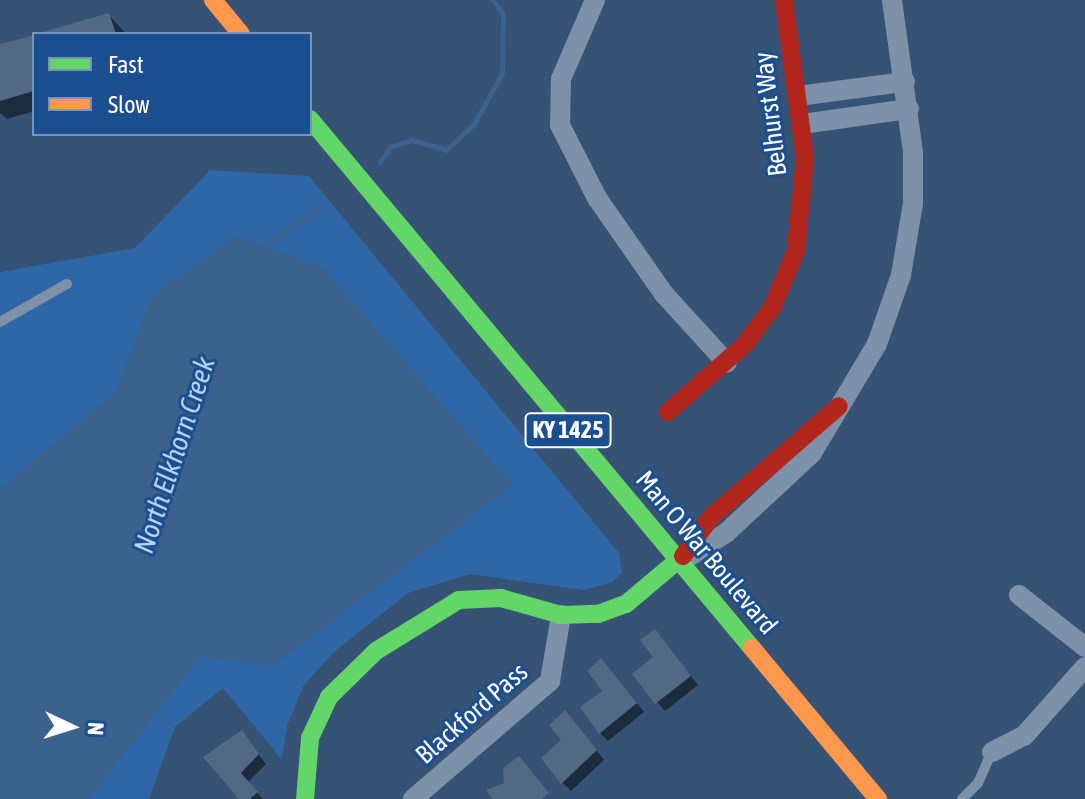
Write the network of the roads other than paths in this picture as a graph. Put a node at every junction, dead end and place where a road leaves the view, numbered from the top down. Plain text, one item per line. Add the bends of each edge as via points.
1 (213, 0) edge
2 (595, 0) edge
3 (784, 0) edge
4 (892, 0) edge
5 (239, 32) edge
6 (905, 82) junction
7 (798, 96) junction
8 (909, 109) junction
9 (312, 121) edge
10 (802, 124) junction
11 (67, 284) dead end
12 (0, 322) edge
13 (727, 363) junction
14 (668, 412) dead end
15 (679, 562) junction
16 (1019, 595) dead end
17 (561, 615) junction
18 (1085, 647) edge
19 (1085, 667) edge
20 (992, 752) joint
21 (305, 799) edge
22 (413, 799) edge
23 (878, 799) edge
24 (962, 799) edge

1 - 5 street
2 - 13 street via 561,79 560,125 597,198 664,294
3 - 7 street, Belhurst Way
4 - 6 street
6 - 7 street
6 - 8 street
7 - 10 street, Belhurst Way
8 - 10 street
8 - 15 street via 913,203 901,275 877,344 812,453 726,533
9 - 15 street, Man O War Boulevard / KY 1425
10 - 13 street, Belhurst Way via 805,190 796,250 772,308
11 - 12 lane
13 - 14 street, Belhurst Way
15 - 17 street via 626,604 598,614
15 - 23 street, Man O War Boulevard / KY 1425
16 - 18 street
17 - 21 street via 501,598 459,600 376,651 329,697 310,738
17 - 22 street, Blackford Pass via 550,681
19 - 20 street via 1024,736
20 - 24 lane via 978,783

